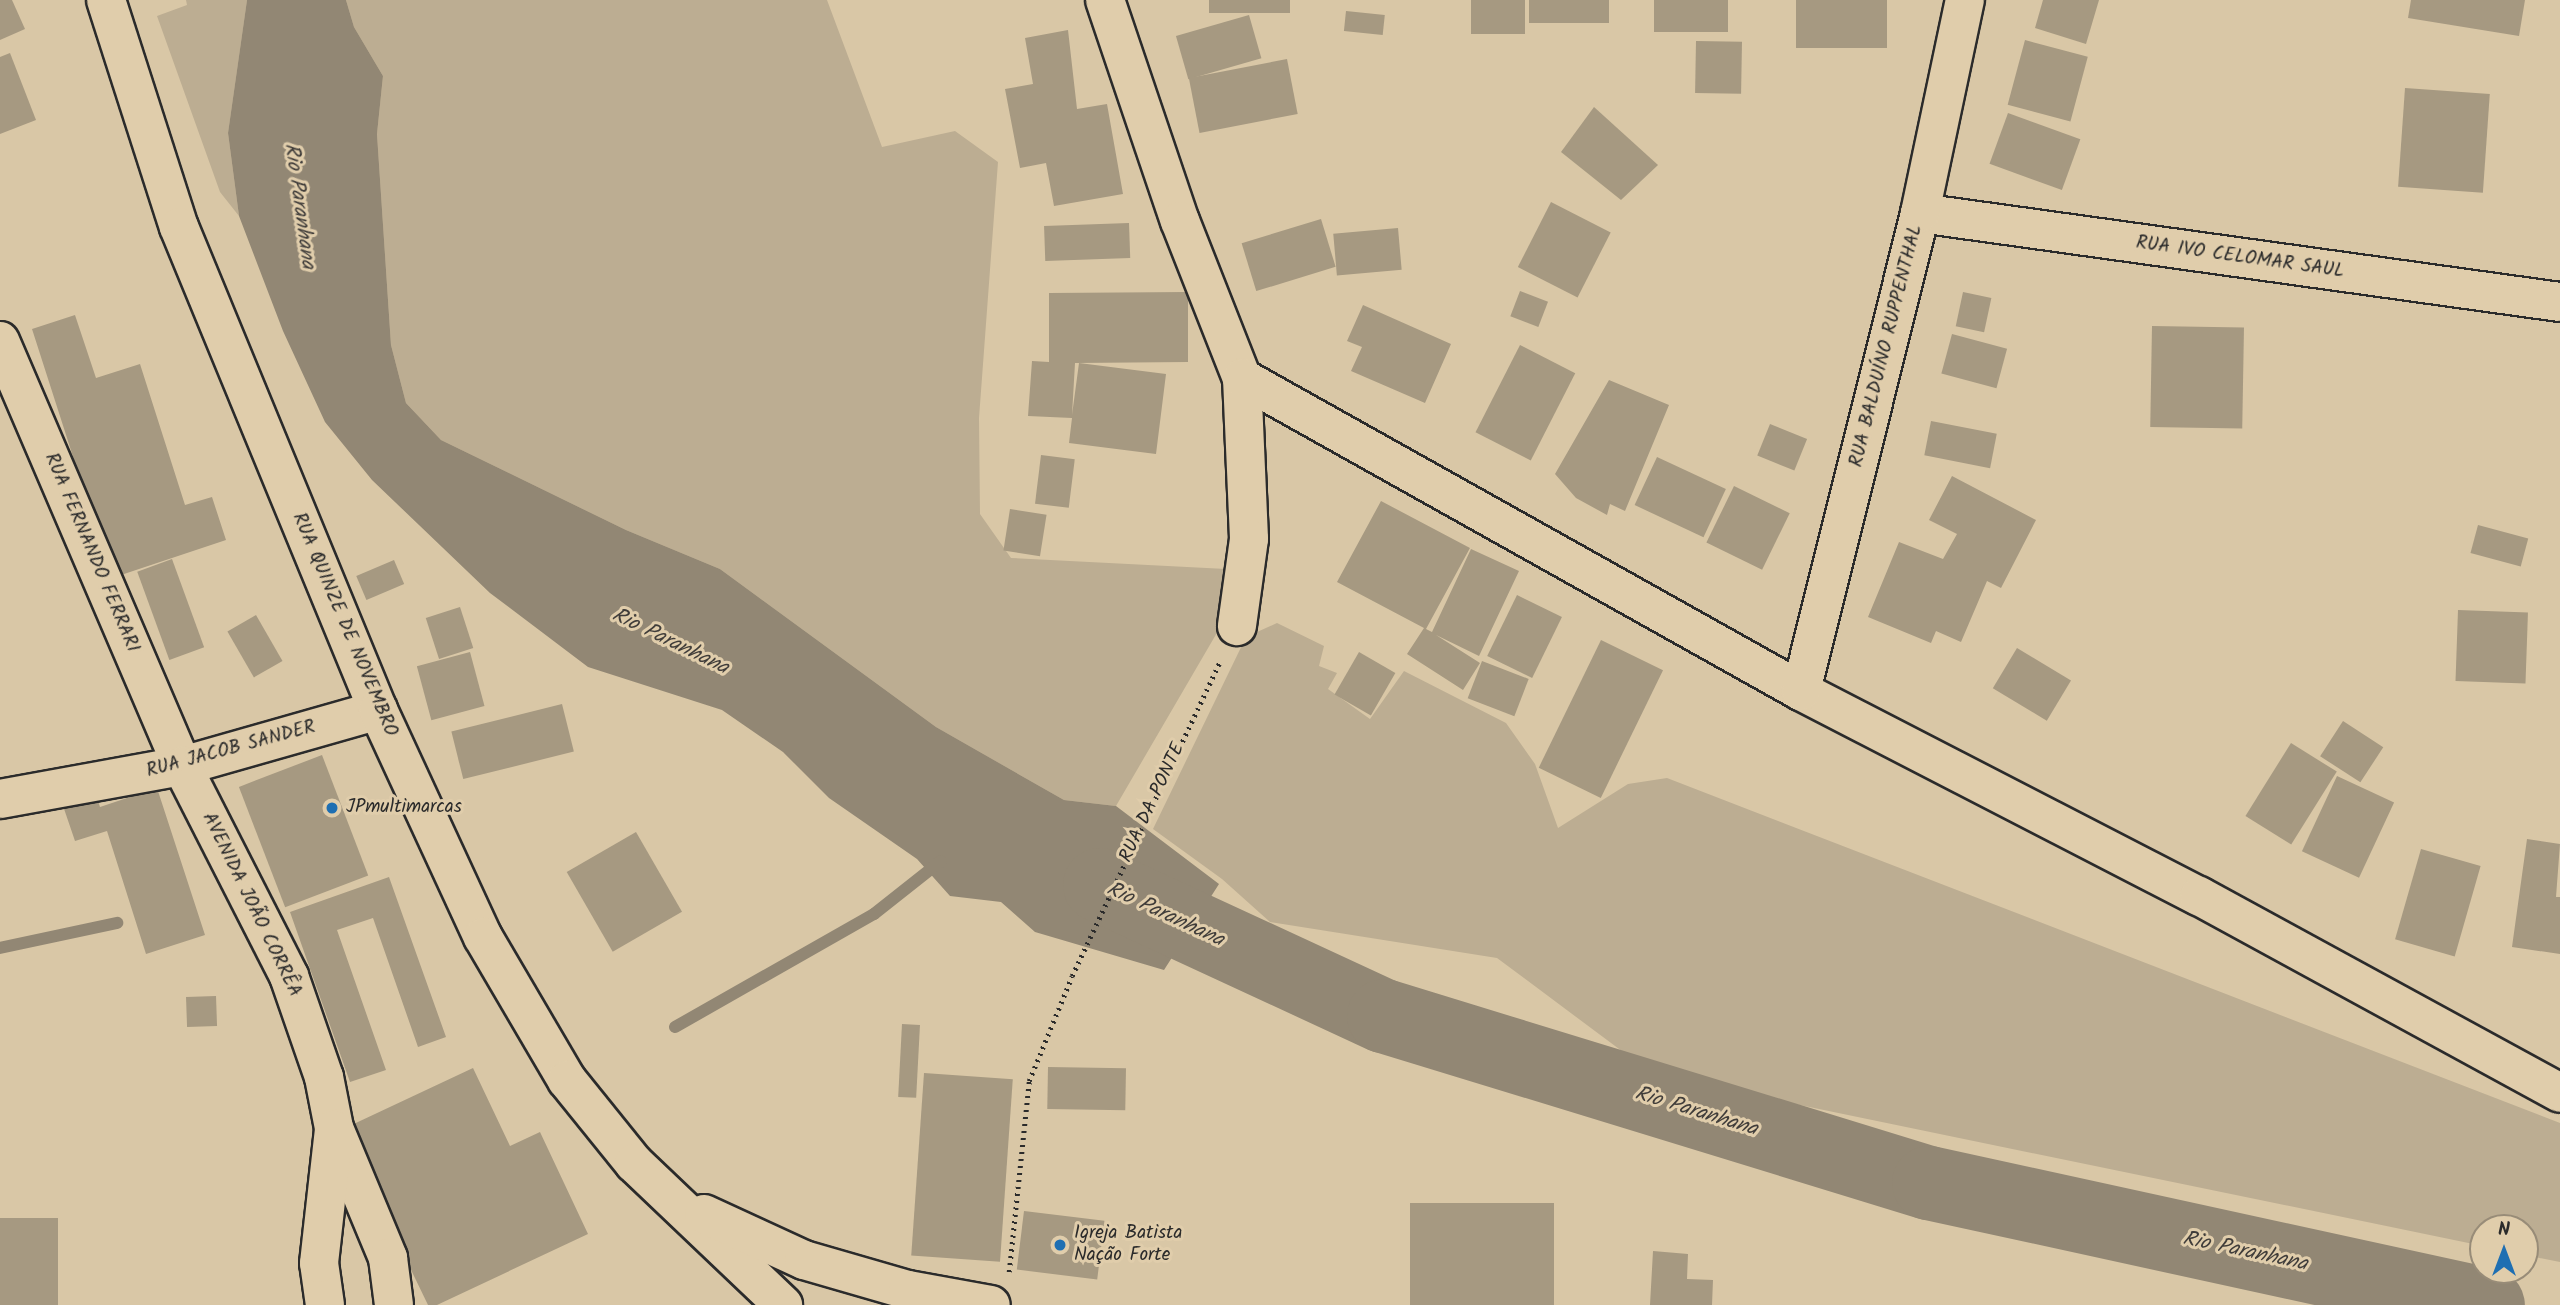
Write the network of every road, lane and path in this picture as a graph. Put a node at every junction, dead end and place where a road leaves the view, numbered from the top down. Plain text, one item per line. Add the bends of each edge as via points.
1 (106, 0) edge
2 (1105, 0) edge
3 (1965, 0) edge
4 (1920, 213) junction
5 (2560, 302) edge
6 (0, 341) edge
7 (1242, 378) junction
8 (1237, 626) joint
9 (1801, 691) junction
10 (378, 710) junction
11 (182, 766) junction
12 (0, 799) edge
13 (2560, 1093) edge
14 (334, 1128) junction
15 (675, 1200) junction
16 (903, 1298) edge
17 (992, 1298) edge
18 (325, 1305) edge
19 (394, 1305) edge
20 (783, 1305) edge

1 - 10 street, RUA QUINZE DE NOVEMBRO via 179,227
2 - 7 street via 1180,221
3 - 4 street, RUA BALDUÍNO RUPPENTHAL
4 - 5 street, RUA IVO CELOMAR SAUL
4 - 9 street, RUA BALDUÍNO RUPPENTHAL
6 - 11 street, RUA FERNANDO FERRARI
7 - 8 street via 1250,539
7 - 9 street
8 - 17 path, RUA DA PONTE via 1072,976 1029,1081
9 - 13 street via 2199,896 2497,1063
10 - 11 street, RUA JACOB SANDER
10 - 15 street, RUA QUINZE DE NOVEMBRO via 483,937 567,1080 634,1163
11 - 12 street, RUA JACOB SANDER
11 - 14 street, AVENIDA JOÃO CORRÊA via 289,976 324,1077
14 - 18 street, AVENIDA JOÃO CORRÊA via 318,1263
14 - 19 street, AVENIDA JOÃO CORRÊA via 388,1258
15 - 16 street, RUA QUINZE DE NOVEMBRO via 804,1260
15 - 20 street, RUA QUINZE DE NOVEMBRO
16 - 17 street, RUA QUINZE DE NOVEMBRO

